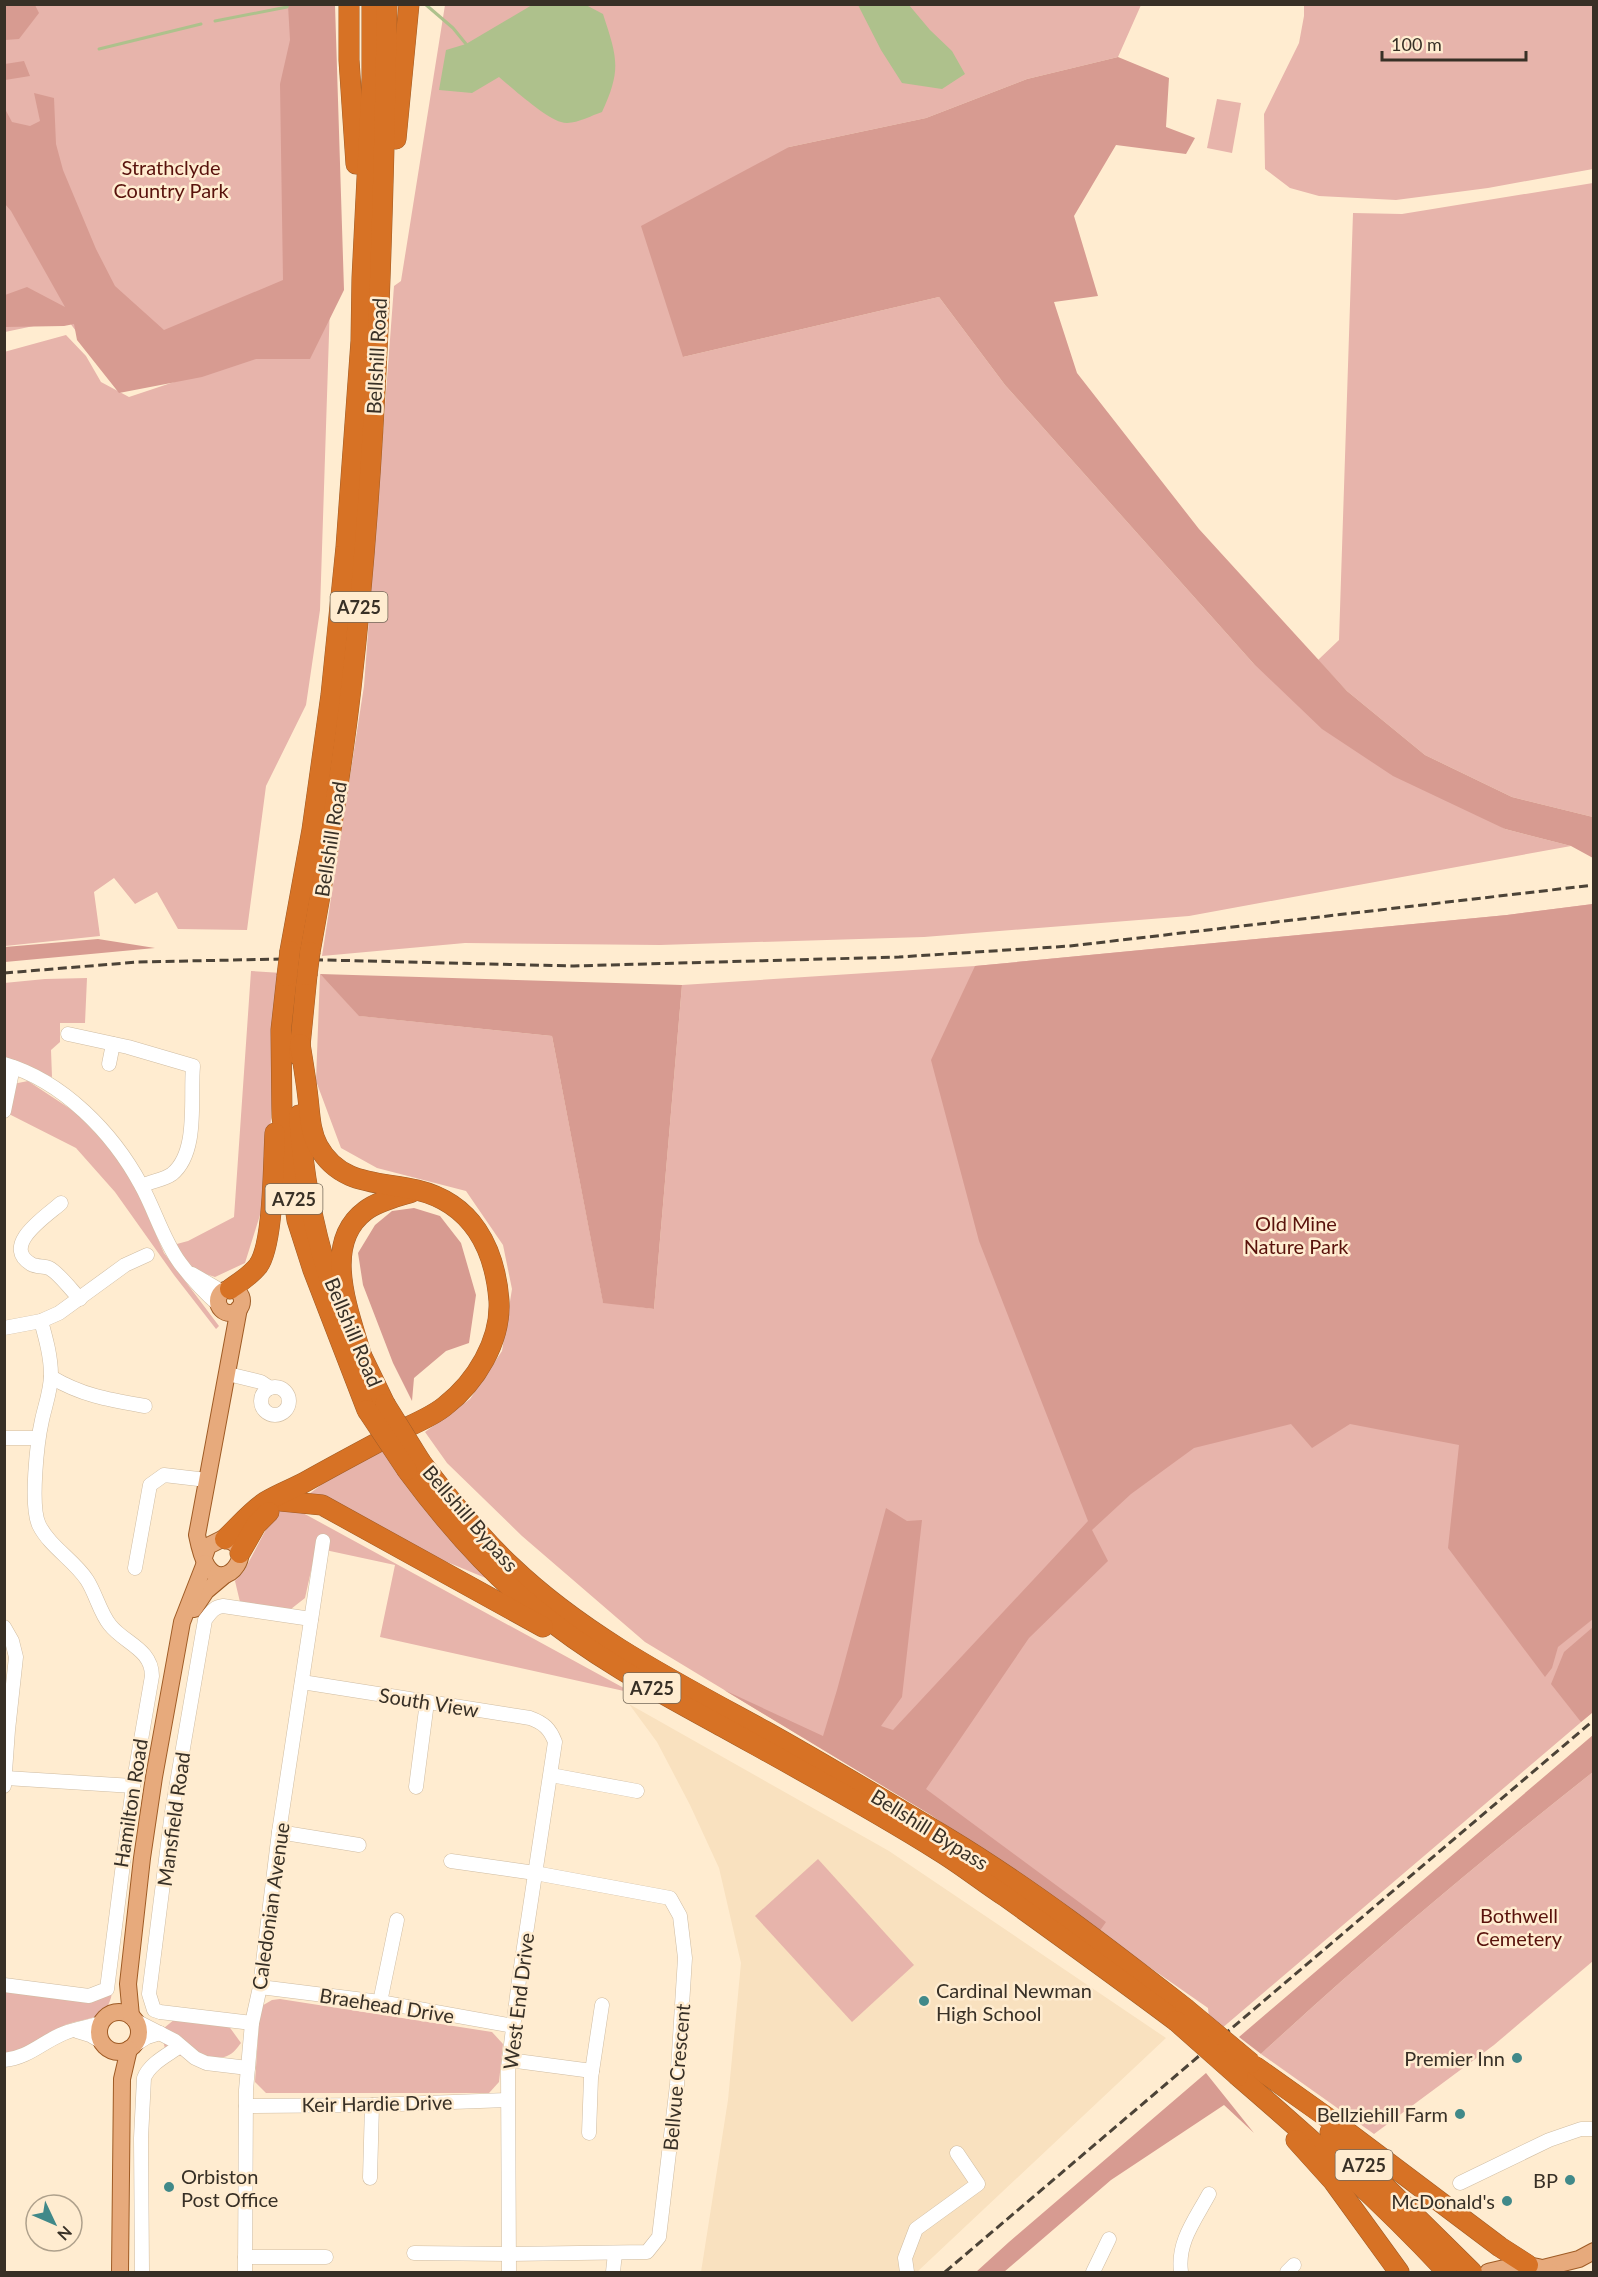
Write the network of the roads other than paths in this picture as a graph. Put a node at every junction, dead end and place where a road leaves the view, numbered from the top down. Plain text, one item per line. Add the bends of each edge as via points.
1 (349, 4) edge
2 (372, 4) edge
3 (387, 4) edge
4 (409, 4) edge
5 (381, 259) junction
6 (362, 278) junction
7 (281, 1030) junction
8 (68, 1034) dead end
9 (113, 1044) junction
10 (300, 1044) junction
11 (110, 1064) dead end
12 (9, 1066) edge
13 (4, 1111) edge
14 (142, 1186) junction
15 (418, 1190) junction
16 (61, 1203) dead end
17 (147, 1255) dead end
18 (80, 1299) junction
19 (224, 1299) junction
20 (42, 1321) junction
21 (4, 1329) edge
22 (235, 1334) junction
23 (364, 1366) junction
24 (228, 1374) junction
25 (51, 1377) junction
26 (270, 1388) dead end
27 (145, 1406) dead end
28 (376, 1407) junction
29 (4, 1438) edge
30 (38, 1438) junction
31 (414, 1466) junction
32 (207, 1480) junction
33 (298, 1486) junction
34 (281, 1501) junction
35 (201, 1517) junction
36 (323, 1541) dead end
37 (228, 1544) junction
38 (205, 1560) junction
39 (135, 1568) dead end
40 (225, 1575) junction
41 (311, 1619) junction
42 (4, 1627) edge
43 (181, 1630) junction
44 (611, 1663) junction
45 (302, 1682) junction
46 (427, 1702) junction
47 (6, 1730) edge
48 (551, 1732) joint
49 (551, 1775) junction
50 (5, 1782) edge
51 (133, 1786) junction
52 (416, 1787) dead end
53 (637, 1791) dead end
54 (279, 1832) junction
55 (359, 1845) dead end
56 (451, 1861) dead end
57 (536, 1873) junction
58 (398, 1920) dead end
59 (128, 1984) junction
60 (4, 1985) edge
61 (260, 1987) junction
62 (380, 2002) junction
63 (602, 2005) dead end
64 (1181, 2015) junction
65 (106, 2018) junction
66 (133, 2018) junction
67 (252, 2023) junction
68 (513, 2026) junction
69 (76, 2031) junction
70 (160, 2033) junction
71 (106, 2046) junction
72 (180, 2046) junction
73 (131, 2047) junction
74 (4, 2060) edge
75 (509, 2060) junction
76 (248, 2068) junction
77 (1248, 2068) junction
78 (592, 2071) junction
79 (122, 2079) junction
80 (507, 2100) junction
81 (372, 2104) junction
82 (246, 2106) junction
83 (1593, 2129) edge
84 (589, 2133) dead end
85 (957, 2153) dead end
86 (370, 2178) dead end
87 (1461, 2183) dead end
88 (1209, 2194) dead end
89 (1109, 2239) dead end
90 (1593, 2251) edge
91 (414, 2253) dead end
92 (615, 2253) junction
93 (509, 2254) junction
94 (245, 2257) junction
95 (326, 2257) dead end
96 (1535, 2268) edge
97 (120, 2272) edge
98 (142, 2272) edge
99 (245, 2272) edge
100 (508, 2272) edge
101 (613, 2272) edge
102 (907, 2272) edge
103 (1093, 2272) edge
104 (1180, 2272) edge
105 (1399, 2272) edge
106 (1448, 2272) edge
107 (1472, 2272) edge
108 (1488, 2272) edge

1 - 6 highway, A725
2 - 6 highway, A725
3 - 5 highway, A725
4 - 5 highway, A725
5 - 10 highway, Bellshill Road / A725, bridge via 352,687 310,952
6 - 7 highway, Bellshill Road / A725, bridge via 346,547 331,695
7 - 19 highway via 271,1214 260,1263
7 - 28 highway, Bellshill Road / A725 via 282,1117 297,1220 313,1270
8 - 9 street
9 - 11 street
9 - 14 street via 192,1066 186,1155 170,1176
10 - 15 highway via 311,1131 331,1163 352,1178
10 - 23 highway, Bellshill Road / A725 via 298,1108 312,1215 331,1283
12 - 13 street
12 - 14 street via 35,1076 87,1114 117,1148
14 - 19 street via 180,1263
15 - 23 highway via 365,1211 345,1238 341,1283
15 - 33 highway via 448,1201 482,1234 497,1280 499,1307 493,1339 472,1380 443,1408
16 - 18 street via 26,1232 22,1253 31,1264 50,1269
17 - 18 street via 125,1265
18 - 20 street
19 - 22 main road
19 - 22 main road via 237,1291 242,1297
20 - 21 street
20 - 25 street
22 - 24 main road
23 - 28 highway, Bellshill Road / A725
24 - 26 street
24 - 32 main road
25 - 27 street via 99,1399
25 - 30 street
28 - 31 highway, Bellshill Bypass / A725, bridge
29 - 30 street
30 - 51 street via 38,1523 86,1578 116,1633 139,1649 152,1668
31 - 44 highway, Bellshill Bypass / A725 via 465,1543 497,1575 533,1608
31 - 64 highway, Bellshill Bypass / A725 via 512,1567 590,1629 948,1838 1089,1934
32 - 35 main road
32 - 39 street via 164,1475 150,1485
33 - 34 highway
33 - 37 highway via 264,1503
34 - 37 highway
34 - 44 highway via 322,1505
35 - 37 main road via 205,1527
35 - 38 main road via 197,1535
36 - 41 street, Caledonian Avenue
37 - 38 main road via 208,1546
37 - 40 main road via 239,1564
38 - 40 main road via 213,1573
38 - 43 main road, Hamilton Road
40 - 43 main road, Hamilton Road via 206,1591
41 - 45 street, Caledonian Avenue
41 - 67 street, Mansfield Road via 223,1606 205,1620 172,1812 149,1994 154,2010
42 - 47 street via 16,1657
43 - 59 main road, Hamilton Road via 154,1777
44 - 64 highway, Bellshill Bypass / A725 via 940,1852
45 - 46 street, South View
45 - 54 street, Caledonian Avenue
46 - 48 street, South View via 530,1718
46 - 52 street
47 - 50 street
48 - 49 street, West End Drive via 555,1743
49 - 53 street
49 - 57 street, West End Drive
50 - 51 street
51 - 60 street via 107,1989 89,1996
54 - 55 street
54 - 61 street, Caledonian Avenue
56 - 57 street
57 - 68 street, West End Drive
57 - 92 street, Bellvue Crescent via 670,1898 680,1916 685,1958 679,2062 660,2237 647,2252
58 - 62 street
59 - 65 main road, Hamilton Road
59 - 66 main road, Hamilton Road
61 - 62 street, Braehead Drive
61 - 67 street, Caledonian Avenue
62 - 68 street, Braehead Drive
63 - 78 street
64 - 77 highway, Bellshill Bypass / A725, bridge
65 - 66 main road via 124,2013
65 - 69 street
65 - 71 main road via 99,2031
66 - 70 street
66 - 73 main road via 138,2033
67 - 76 street, Caledonian Avenue
68 - 75 street, West End Drive
69 - 71 street
69 - 74 street via 62,2033 18,2058
70 - 72 street
70 - 73 street
71 - 73 main road via 117,2051
71 - 79 main road
72 - 76 street via 207,2063
72 - 98 street via 152,2065 144,2078
73 - 79 main road
75 - 78 street
75 - 80 street, West End Drive
76 - 82 street, Caledonian Avenue
77 - 96 highway via 1342,2128 1500,2247
77 - 105 highway
77 - 106 highway, Bellshill Bypass / A725
77 - 107 highway, Bellshill Bypass / A725 via 1338,2139
78 - 84 street
79 - 97 main road
80 - 81 street, Keir Hardie Drive
80 - 93 street, West End Drive
81 - 82 street, Keir Hardie Drive
81 - 86 street
82 - 94 street, Caledonian Avenue
83 - 87 street via 1549,2140
85 - 102 street via 978,2184 916,2229 905,2258
88 - 104 street via 1182,2245
89 - 103 street
90 - 96 main road via 1580,2259
91 - 93 street, Bellvue Crescent
92 - 93 street, Bellvue Crescent
92 - 101 street
93 - 100 street, West End Drive
94 - 95 street
94 - 99 street, Caledonian Avenue
96 - 108 main road

